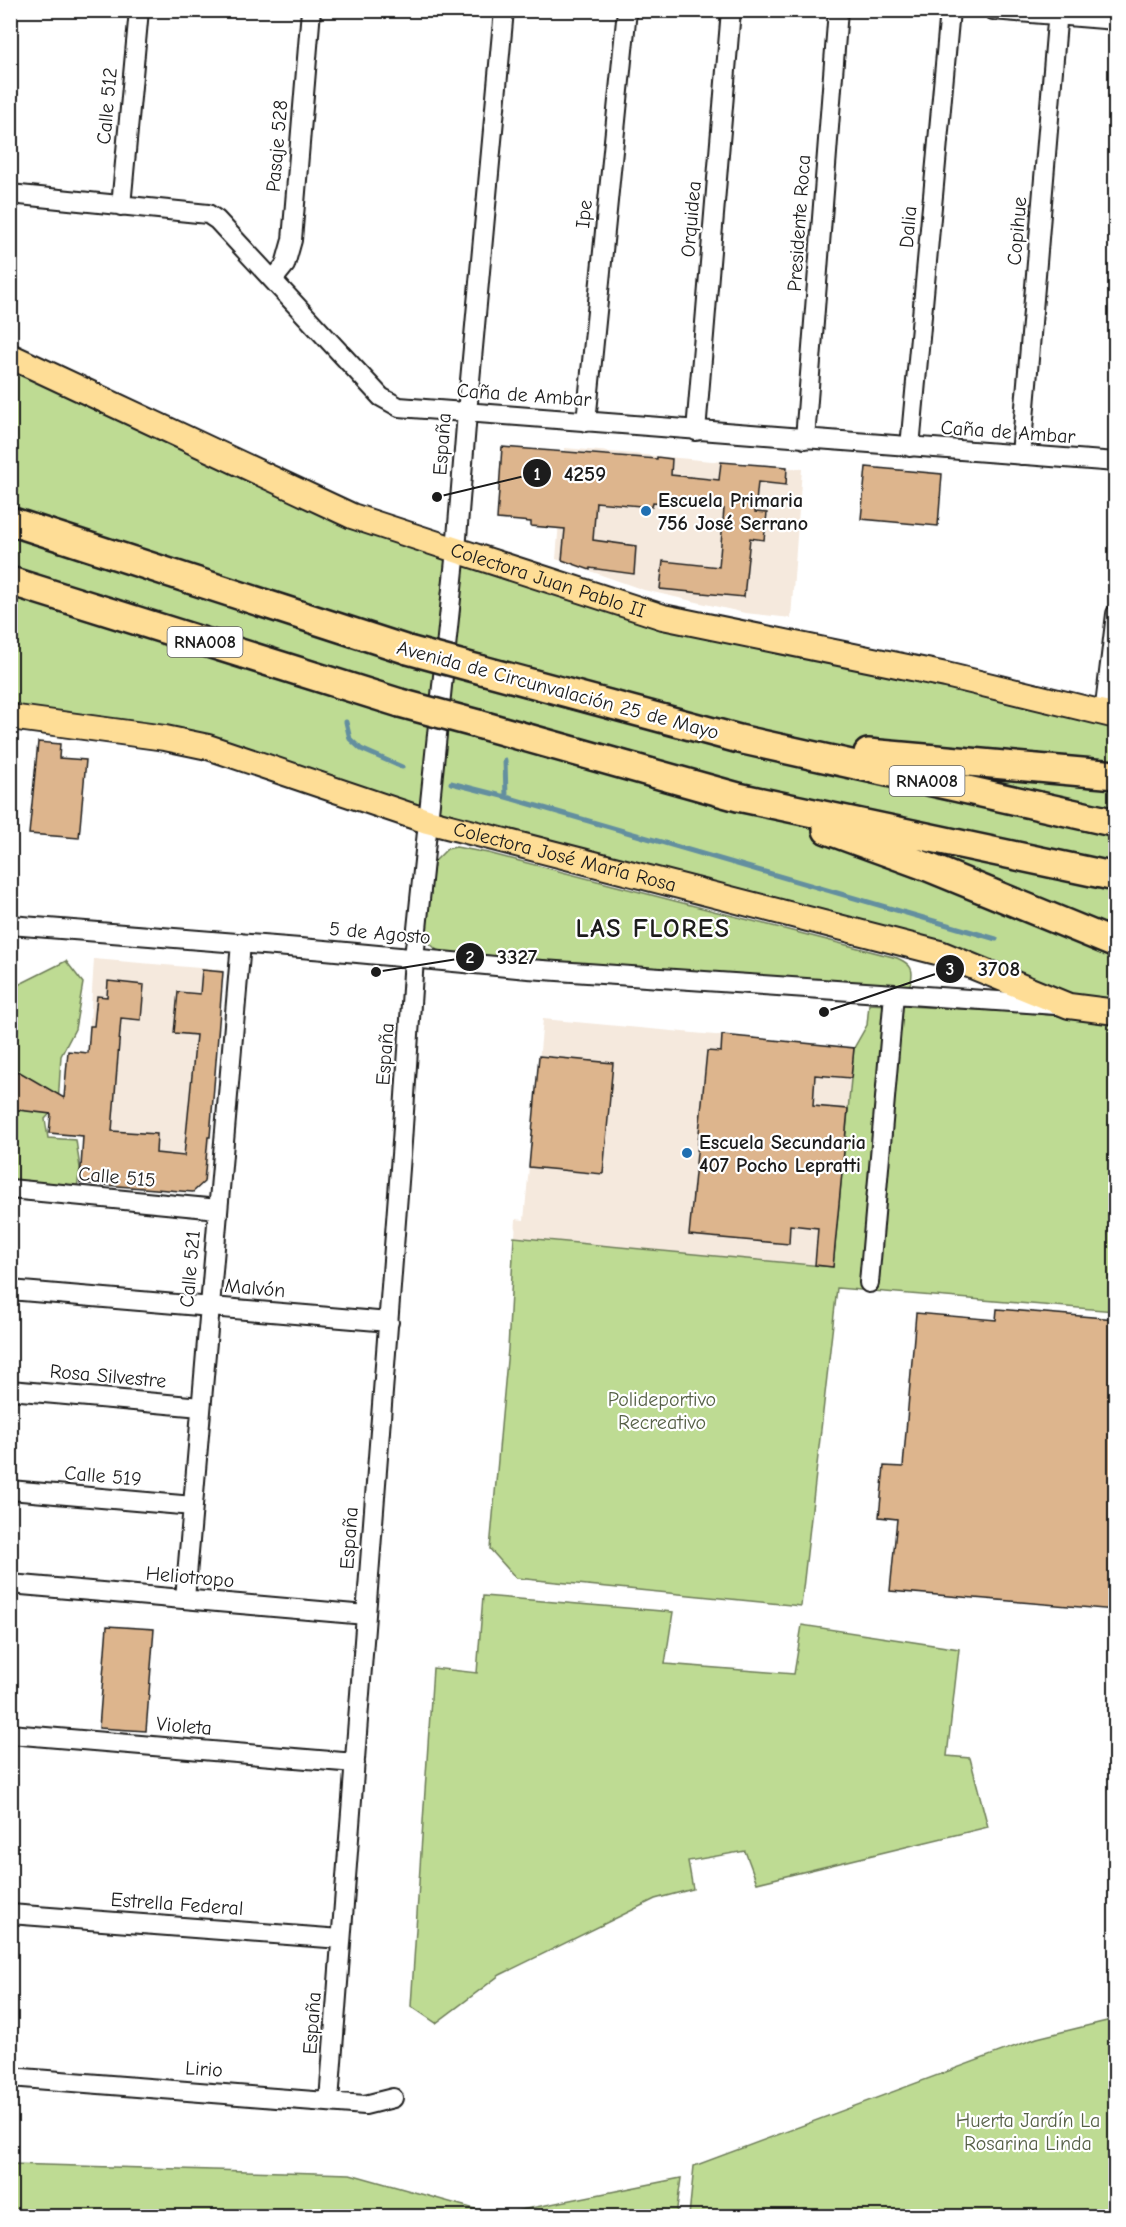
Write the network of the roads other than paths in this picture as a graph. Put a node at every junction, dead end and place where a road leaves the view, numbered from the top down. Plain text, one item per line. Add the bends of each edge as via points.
1 (139, 10) edge
2 (311, 10) edge
3 (504, 10) edge
4 (627, 10) edge
5 (731, 10) edge
6 (838, 10) edge
7 (950, 10) edge
8 (993, 10) edge
9 (1058, 13) edge
10 (1116, 20) edge
11 (10, 195) edge
12 (121, 206) junction
13 (273, 280) junction
14 (10, 356) edge
15 (466, 413) junction
16 (586, 422) junction
17 (696, 431) junction
18 (805, 439) junction
19 (910, 447) junction
20 (1021, 455) junction
21 (1116, 462) edge
22 (10, 521) edge
23 (456, 550) junction
24 (10, 580) edge
25 (1116, 614) edge
26 (1110, 715) edge
27 (10, 717) edge
28 (739, 739) junction
29 (1116, 775) edge
30 (738, 797) junction
31 (427, 821) junction
32 (1116, 823) edge
33 (1116, 877) edge
34 (10, 925) edge
35 (241, 944) junction
36 (1116, 944) edge
37 (414, 958) junction
38 (894, 994) junction
39 (1069, 1006) junction
40 (1116, 1012) edge
41 (10, 1189) edge
42 (218, 1209) junction
43 (869, 1283) dead end
44 (10, 1290) edge
45 (210, 1306) junction
46 (388, 1322) junction
47 (10, 1390) edge
48 (201, 1407) junction
49 (10, 1490) edge
50 (192, 1506) junction
51 (10, 1584) edge
52 (184, 1599) junction
53 (366, 1615) junction
54 (10, 1734) edge
55 (355, 1763) junction
56 (10, 1914) edge
57 (341, 1939) junction
58 (10, 2077) edge
59 (393, 2098) dead end
60 (329, 2101) junction

1 - 12 street, Calle 512
2 - 13 street, Pasaje 528 via 292,240 285,265
3 - 15 street, España
4 - 16 street, Ipe
5 - 17 street, Orquidea
6 - 18 street, Presidente Roca
7 - 19 street, Dalia
8 - 9 street
9 - 10 street
9 - 20 street, Copihue
11 - 12 street, Caña de Ambar
12 - 13 street, Caña de Ambar via 208,214
13 - 15 street, Caña de Ambar via 391,404
14 - 23 main road, Colectora Juan Pablo II via 352,516
15 - 16 street, Caña de Ambar
15 - 23 street, España
16 - 17 street, Caña de Ambar
17 - 18 street, Caña de Ambar
18 - 19 street, Caña de Ambar
19 - 20 street, Caña de Ambar
20 - 21 street, Caña de Ambar
22 - 28 highway, Avenida de Circunvalación 25 de Mayo / RNA008, bridge via 408,650
23 - 26 main road, Colectora Juan Pablo II via 663,617 946,675
23 - 31 street, España
24 - 30 highway, RNA008, bridge via 400,703
25 - 26 street
27 - 31 main road, Colectora José María Rosa via 208,747
28 - 29 highway
28 - 32 highway, Avenida de Circunvalación 25 de Mayo / RNA008
30 - 33 highway, RNA008
30 - 36 highway via 928,867
31 - 37 street, España
31 - 39 main road, Colectora José María Rosa via 940,953
34 - 35 street, 5 de Agosto
35 - 37 street, 5 de Agosto
35 - 42 street, Calle 521
37 - 38 street, 5 de Agosto
37 - 46 street, España
38 - 39 street, 5 de Agosto
38 - 43 street
39 - 40 main road, Colectora José María Rosa
41 - 42 street, Calle 515
42 - 45 street, Calle 521
44 - 45 street, Malvón
45 - 46 street, Malvón
45 - 48 street, Calle 521
46 - 53 street, España
47 - 48 street, Rosa Silvestre
48 - 50 street, Calle 521
49 - 50 street, Calle 519
50 - 52 street, Calle 521
51 - 52 street, Heliotropo
52 - 53 street, Heliotropo
53 - 55 street, España
54 - 55 street, Violeta
55 - 57 street, España
56 - 57 street, Estrella Federal
57 - 60 street, España
58 - 60 street, Lirio
59 - 60 street, Lirio via 366,2105

